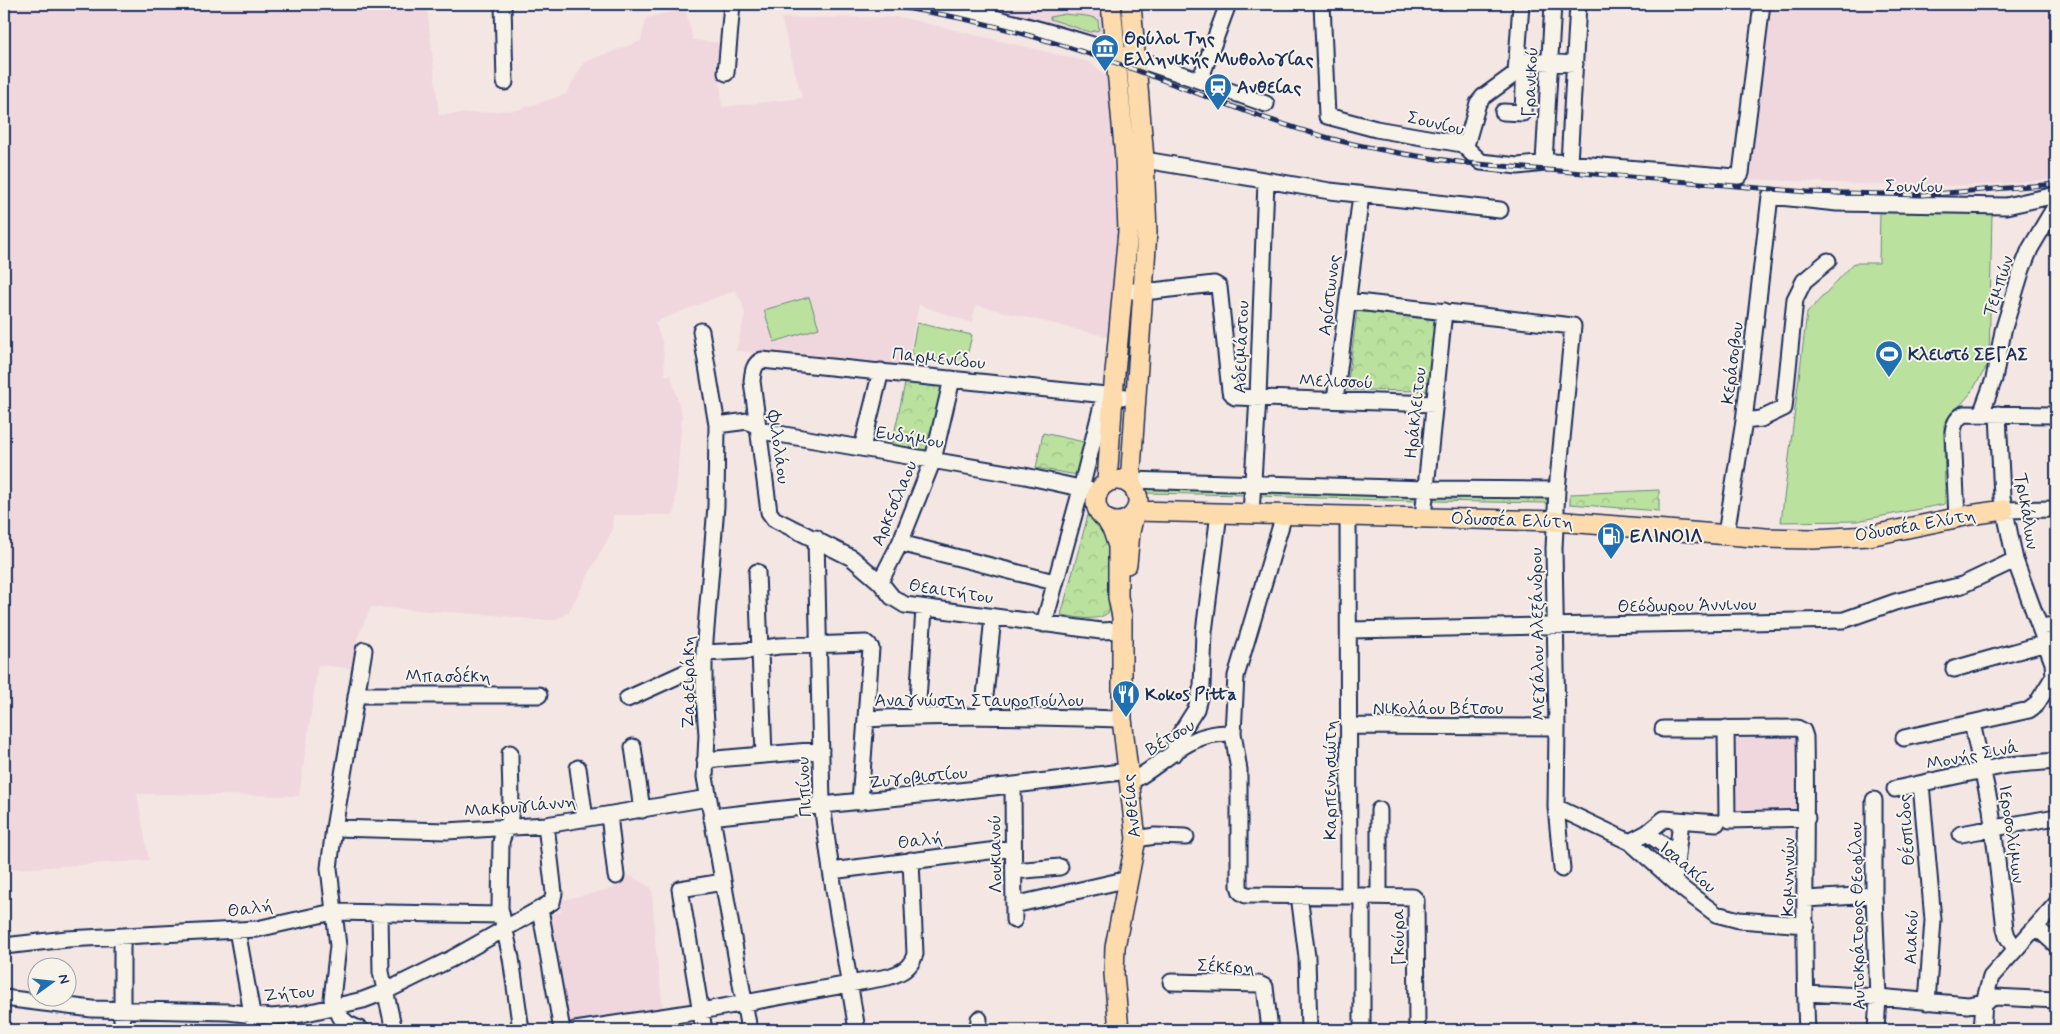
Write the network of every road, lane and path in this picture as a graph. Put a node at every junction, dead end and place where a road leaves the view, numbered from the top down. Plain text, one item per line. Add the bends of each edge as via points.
1 (502, 4) edge
2 (732, 4) edge
3 (926, 4) edge
4 (1111, 4) edge
5 (1131, 4) edge
6 (1228, 4) edge
7 (1322, 4) edge
8 (1521, 4) edge
9 (1553, 4) edge
10 (1578, 4) edge
11 (1762, 4) edge
12 (1117, 53) junction
13 (1137, 58) junction
14 (1550, 63) junction
15 (1522, 64) junction
16 (1575, 64) junction
17 (726, 73) dead end
18 (1200, 80) junction
19 (505, 82) dead end
20 (1266, 104) dead end
21 (1503, 112) dead end
22 (1465, 145) junction
23 (1125, 158) junction
24 (1144, 159) junction
25 (1544, 162) junction
26 (1569, 163) junction
27 (1266, 181) junction
28 (1361, 194) junction
29 (2056, 195) edge
30 (1770, 196) joint
31 (2056, 205) edge
32 (1500, 210) dead end
33 (1828, 261) dead end
34 (1124, 290) junction
35 (1144, 292) junction
36 (1348, 301) junction
37 (1444, 312) junction
38 (701, 331) dead end
39 (881, 371) junction
40 (952, 379) junction
41 (752, 381) joint
42 (1112, 396) junction
43 (1258, 397) junction
44 (1136, 398) junction
45 (1335, 400) junction
46 (1435, 404) junction
47 (1981, 414) junction
48 (1998, 414) junction
49 (2056, 415) edge
50 (1744, 421) junction
51 (717, 425) junction
52 (756, 426) junction
53 (862, 448) junction
54 (933, 460) junction
55 (1130, 482) junction
56 (1253, 483) junction
57 (1096, 487) junction
58 (1426, 489) junction
59 (1557, 490) junction
60 (2056, 509) edge
61 (2004, 510) junction
62 (1135, 512) junction
63 (1219, 513) junction
64 (1251, 514) junction
65 (1284, 515) junction
66 (771, 516) joint
67 (1348, 516) junction
68 (1106, 518) junction
69 (1423, 518) junction
70 (1957, 518) junction
71 (1555, 521) junction
72 (1726, 534) junction
73 (816, 538) junction
74 (900, 542) junction
75 (2015, 560) junction
76 (757, 572) dead end
77 (880, 582) junction
78 (1054, 582) junction
79 (924, 608) junction
80 (1122, 610) junction
81 (993, 617) junction
82 (1044, 624) junction
83 (2056, 625) edge
84 (1556, 626) junction
85 (2040, 627) junction
86 (1122, 630) junction
87 (1350, 630) junction
88 (2046, 642) junction
89 (817, 644) junction
90 (761, 648) junction
91 (364, 650) dead end
92 (704, 658) junction
93 (1954, 669) dead end
94 (2055, 677) edge
95 (356, 695) junction
96 (539, 695) dead end
97 (627, 700) dead end
98 (917, 716) junction
99 (983, 716) junction
100 (1122, 719) junction
101 (866, 720) junction
102 (1972, 723) junction
103 (1349, 726) junction
104 (1557, 727) junction
105 (1726, 728) junction
106 (1663, 729) dead end
107 (1233, 733) junction
108 (1904, 738) dead end
109 (633, 748) dead end
110 (821, 750) junction
111 (510, 753) dead end
112 (1175, 753) junction
113 (764, 755) junction
114 (705, 760) junction
115 (2056, 762) edge
116 (578, 768) dead end
117 (1982, 769) junction
118 (1129, 776) junction
119 (1921, 784) junction
120 (1013, 786) junction
121 (1895, 789) dead end
122 (708, 798) junction
123 (1874, 800) dead end
124 (860, 802) junction
125 (822, 804) junction
126 (1556, 807) junction
127 (642, 810) junction
128 (1379, 810) dead end
129 (608, 815) junction
130 (711, 817) junction
131 (2056, 817) edge
132 (1807, 818) junction
133 (585, 819) junction
134 (1680, 820) junction
135 (1716, 823) dead end
136 (546, 825) junction
137 (1994, 827) junction
138 (334, 828) junction
139 (507, 828) junction
140 (1647, 833) junction
141 (1961, 834) dead end
142 (1186, 837) dead end
143 (1136, 839) junction
144 (1630, 842) junction
145 (1014, 848) junction
146 (1676, 854) junction
147 (911, 860) junction
148 (1060, 867) dead end
149 (1562, 870) dead end
150 (831, 871) junction
151 (1014, 871) junction
152 (1928, 874) joint
153 (616, 876) dead end
154 (1129, 879) junction
155 (1674, 881) junction
156 (723, 882) junction
157 (1874, 895) junction
158 (1299, 896) junction
159 (1355, 896) junction
160 (1379, 896) junction
161 (1806, 898) junction
162 (2056, 904) edge
163 (546, 905) junction
164 (333, 912) junction
165 (380, 913) junction
166 (503, 922) junction
167 (1806, 925) junction
168 (2036, 927) junction
169 (237, 930) junction
170 (122, 938) junction
171 (2056, 945) edge
172 (4, 946) edge
173 (2015, 949) junction
174 (1171, 982) dead end
175 (850, 984) junction
176 (384, 992) junction
177 (1806, 993) junction
178 (1878, 997) junction
179 (4, 998) edge
180 (2056, 1000) edge
181 (1927, 1002) junction
182 (1984, 1002) junction
183 (744, 1004) junction
184 (334, 1007) junction
185 (123, 1009) junction
186 (701, 1011) junction
187 (252, 1015) junction
188 (122, 1030) edge
189 (256, 1030) edge
190 (360, 1030) edge
191 (394, 1030) edge
192 (521, 1030) edge
193 (562, 1030) edge
194 (575, 1030) edge
195 (704, 1030) edge
196 (748, 1030) edge
197 (857, 1030) edge
198 (1119, 1030) edge
199 (1270, 1030) edge
200 (1308, 1030) edge
201 (1362, 1030) edge
202 (1417, 1030) edge
203 (1807, 1030) edge
204 (1876, 1030) edge
205 (1982, 1030) edge

1 - 19 street
2 - 17 street
3 - 12 street via 1002,19
4 - 12 main road
5 - 13 main road
6 - 18 street
7 - 22 street, Σουνίου via 1327,116 1376,129
8 - 15 street
9 - 14 street, Γρανικού
10 - 16 street
11 - 26 street, Σουνίου via 1739,176
12 - 13 street
12 - 23 main road
13 - 18 street
13 - 24 main road
14 - 15 street
14 - 16 street
14 - 25 street, Γρανικού
15 - 21 street via 1523,113
15 - 22 street via 1513,77 1478,103
16 - 26 street
18 - 20 street
22 - 25 street, Σουνίου via 1481,162 1518,166
23 - 24 street
23 - 34 main road via 1128,231
24 - 27 street
24 - 35 main road via 1147,232
25 - 26 street, Σουνίου
27 - 28 street
27 - 43 street, Αδειμάστου
28 - 32 street
28 - 36 street, Αρίστωνος
29 - 30 street, Σουνίου via 2006,206 1837,203
30 - 50 street, Κεράσοβου
31 - 47 street, Τεμπών via 2030,249 2017,283 1994,379
33 - 50 street via 1804,281 1795,299 1784,408 1761,419
34 - 35 street
34 - 42 main road
35 - 43 street, Μελισσού via 1214,284 1219,287 1230,391 1234,397
35 - 44 main road
36 - 37 street, Μεγάλου Αλεξάνδρου
36 - 45 street, Αρίστωνος
37 - 46 street, Ηράκλειτου
37 - 59 street, Μεγάλου Αλεξάνδρου via 1573,326
38 - 51 street, Ζαφειράκη
39 - 40 street, Παρμενίδου
39 - 41 street, Παρμενίδου via 762,360 755,366
39 - 53 street
40 - 42 street, Παρμενίδου
40 - 54 street, Αρκεσίλαου
41 - 52 street, Φιλολάου
42 - 44 street, Παρμενίδου
42 - 57 main road
42 - 57 street via 1102,404
43 - 45 street, Μελισσού
43 - 56 street, Αδειμάστου
44 - 55 main road
45 - 46 street, Μελισσού
46 - 58 street, Ηράκλειτου
47 - 48 street
47 - 70 street via 1964,414 1954,426
48 - 49 street
48 - 61 street, Τρικάλων
50 - 72 street, Κεράσοβου
51 - 52 street, Ευδήμου via 748,421
51 - 92 street, Ζαφειράκη via 716,506
52 - 53 street, Ευδήμου via 767,432
52 - 66 street, Φιλολάου
53 - 54 street, Ευδήμου
54 - 57 street, Ευδήμου
54 - 74 street, Αρκεσίλαου
55 - 56 street
55 - 57 main road via 1120,480
55 - 62 main road via 1138,497
56 - 58 street
56 - 64 street, Αδειμάστου
57 - 68 main road via 1097,508
57 - 78 street
58 - 59 street
58 - 69 street, Ηράκλειτου
59 - 71 street, Μεγάλου Αλεξάνδρου
60 - 61 street
61 - 70 main road, Οδυσσέα Ελύτη
61 - 75 street, Τρικάλων
62 - 63 main road, Οδυσσέα Ελύτη
62 - 68 main road via 1125,521
62 - 80 main road, Ανθείας
63 - 64 main road, Οδυσσέα Ελύτη
63 - 112 street via 1204,632 1202,686 1196,709 1175,742
64 - 65 main road, Οδυσσέα Ελύτη
65 - 67 main road, Οδυσσέα Ελύτη
65 - 107 street via 1236,676
66 - 73 street, Θεαιτήτου
67 - 69 main road, Οδυσσέα Ελύτη
67 - 87 street, Καρπενησιώτη
68 - 80 main road, Ανθείας via 1118,546 1118,597
69 - 71 main road, Οδυσσέα Ελύτη
70 - 72 main road, Οδυσσέα Ελύτη via 1850,538
71 - 72 main road, Οδυσσέα Ελύτη
71 - 84 street, Μεγάλου Αλεξάνδρου
73 - 77 street, Θεαιτήτου via 852,558
73 - 89 street, Πιπίνου
74 - 77 street, Αρκεσίλαου
74 - 78 street
75 - 84 street, Θεόδωρου Άννινου via 1962,585 1895,602 1844,620
75 - 85 street, Τρικάλων
76 - 90 street
77 - 79 street, Θεαιτήτου via 898,602
78 - 82 street
79 - 81 street, Θεαιτήτου
79 - 98 street
80 - 86 main road, Ανθείας
81 - 82 street, Θεαιτήτου
81 - 99 street
82 - 86 street, Θεαιτήτου
83 - 85 street
84 - 87 street, Θεόδωρου Άννινου
84 - 104 street, Μεγάλου Αλεξάνδρου
85 - 88 street, Τρικάλων
86 - 100 main road, Ανθείας
87 - 103 street, Καρπενησιώτη
88 - 93 street
88 - 94 street, Τρικάλων
89 - 90 street, Αναγνώστη Σταυροπούλου
89 - 101 street, Αναγνώστη Σταυροπούλου via 869,645 871,648
89 - 110 street, Πιπίνου
90 - 92 street, Αναγνώστη Σταυροπούλου
90 - 113 street
91 - 95 street
92 - 97 street
92 - 114 street, Ζαφειράκη
94 - 102 street, Τρικάλων via 2029,710
95 - 96 street, Μπασδέκη
95 - 138 street
98 - 99 street, Αναγνώστη Σταυροπούλου
98 - 101 street, Αναγνώστη Σταυροπούλου
99 - 100 street, Αναγνώστη Σταυροπούλου
100 - 118 main road, Ανθείας
101 - 124 street
102 - 108 street, Τρικάλων
102 - 117 street, Ιεροσολύμων
103 - 104 street, Νικολάου Βέτσου
103 - 159 street, Καρπενησιώτη
104 - 126 street, Μεγάλου Αλεξάνδρου
105 - 106 street
105 - 132 street, Κομνηνών via 1797,728 1803,731
105 - 132 street via 1727,818
107 - 112 street, Βέτσου via 1206,736
107 - 158 street, Γκούρα via 1239,770 1241,892 1246,895
109 - 127 street
110 - 113 street
110 - 125 street, Πιπίνου
111 - 139 street
112 - 118 street, Βέτσου via 1146,774
113 - 114 street
114 - 122 street, Ζαφειράκη
115 - 117 street, Μονής Σινά
116 - 133 street
117 - 119 street, Μονής Σινά
117 - 137 street, Ιεροσολύμων
118 - 120 street, Ζυγοβιστίου
118 - 143 main road, Ανθείας
119 - 121 street, Μονής Σινά
119 - 152 street, Θέσπιδος
120 - 124 street, Ζυγοβιστίου
120 - 145 street, Λουκιανού
122 - 127 street, Μακρυγιάννη
122 - 130 street, Ζαφειράκη
123 - 157 street, Αυτοκράτορος Θεοφίλου
124 - 125 street, Ζυγοβιστίου
125 - 130 street, Ζυγοβιστίου
125 - 150 street, Πιπίνου
126 - 144 street, Ισαακίου
126 - 149 street, Μεγάλου Αλεξάνδρου
127 - 129 street, Μακρυγιάννη
128 - 160 street
129 - 133 street, Μακρυγιάννη
129 - 153 street
130 - 156 street, Ζαφειράκη
131 - 137 street
132 - 161 street, Κομνηνών
133 - 136 street, Μακρυγιάννη
134 - 135 street
134 - 140 street via 1664,820
134 - 146 street
136 - 139 street, Μακρυγιάννη
136 - 163 street via 554,893
137 - 141 street
137 - 173 street, Ιεροσολύμων via 2005,929
138 - 139 street, Μακρυγιάννη via 440,831
138 - 164 street via 329,868
139 - 166 street via 501,843 499,896
140 - 144 street
140 - 146 street
142 - 143 street
143 - 154 main road, Ανθείας
144 - 155 street, Ισαακίου
145 - 147 street, Θαλή
145 - 151 street, Λουκιανού
146 - 155 street
147 - 150 street, Θαλή
147 - 175 street via 915,950 912,962 896,975
148 - 151 street
150 - 175 street, Πιπίνου
151 - 154 street, Λουκιανού via 1014,913
152 - 181 street, Αιακού via 1933,920
154 - 198 main road, Ανθείας via 1115,947
155 - 167 street, Ισαακίου via 1705,907 1723,917
156 - 183 street, Ζαφειράκη
156 - 186 street via 680,889
157 - 161 street
157 - 178 street, Αυτοκράτορος Θεοφίλου
158 - 159 street, Γκούρα
158 - 200 street via 1307,957
159 - 160 street, Γκούρα
159 - 201 street, Καρπενησιώτη
160 - 202 street, Γκούρα via 1413,897 1418,904
161 - 167 street, Κομνηνών
162 - 168 street
163 - 166 street, Ζήτου
163 - 193 street
164 - 165 street, Θαλή
164 - 169 street, Θαλή via 262,928
164 - 184 street via 338,946 332,989
165 - 166 street, Θαλή
165 - 176 street
166 - 176 street, Ζήτου
166 - 192 street
167 - 177 street, Κομνηνών
168 - 171 street
168 - 173 street
169 - 170 street, Θαλή
169 - 187 street
170 - 172 street, Θαλή
170 - 185 street
173 - 182 street via 1991,977
174 - 199 street, Σέκερη via 1259,984 1265,987 1267,994
175 - 183 street
175 - 197 street, Πιπίνου
176 - 184 street, Ζήτου
176 - 191 street
177 - 178 street
177 - 203 street, Κομνηνών
178 - 181 street
178 - 204 street, Αυτοκράτορος Θεοφίλου
179 - 185 street, Ζήτου
180 - 182 street via 1999,997
181 - 182 street via 1968,1005
182 - 205 street
183 - 186 street
183 - 196 street, Ζαφειράκη
184 - 187 street, Ζήτου via 289,1016
184 - 190 street via 343,1020
185 - 187 street, Ζήτου
185 - 188 street
186 - 194 street
186 - 195 street
187 - 189 street

